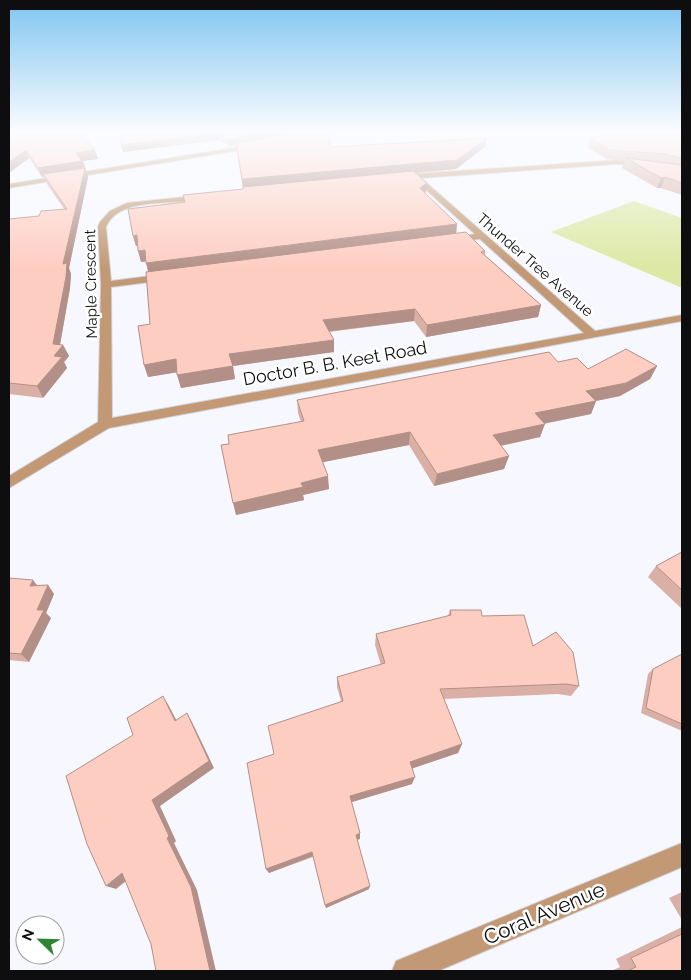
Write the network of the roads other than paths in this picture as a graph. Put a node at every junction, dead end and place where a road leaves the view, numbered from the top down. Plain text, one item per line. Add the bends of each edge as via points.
1 (66, 177) edge
2 (408, 177) edge
3 (416, 177) edge
4 (386, 179) edge
5 (9, 186) edge
6 (209, 196) edge
7 (481, 236) junction
8 (442, 242) edge
9 (175, 276) edge
10 (106, 285) junction
11 (682, 318) edge
12 (592, 334) junction
13 (105, 424) junction
14 (9, 483) edge
15 (682, 856) edge
16 (406, 971) edge

1 - 5 street
2 - 4 street
3 - 7 street, Thunder Tree Avenue
6 - 10 street, Maple Crescent via 130,205 110,214 102,227
7 - 8 street
7 - 12 street, Thunder Tree Avenue
9 - 10 street
10 - 13 street, Maple Crescent
11 - 12 street, Doctor B. B. Keet Road
12 - 13 street, Doctor B. B. Keet Road
13 - 14 street, Doctor B. B. Keet Road
15 - 16 street, Coral Avenue

